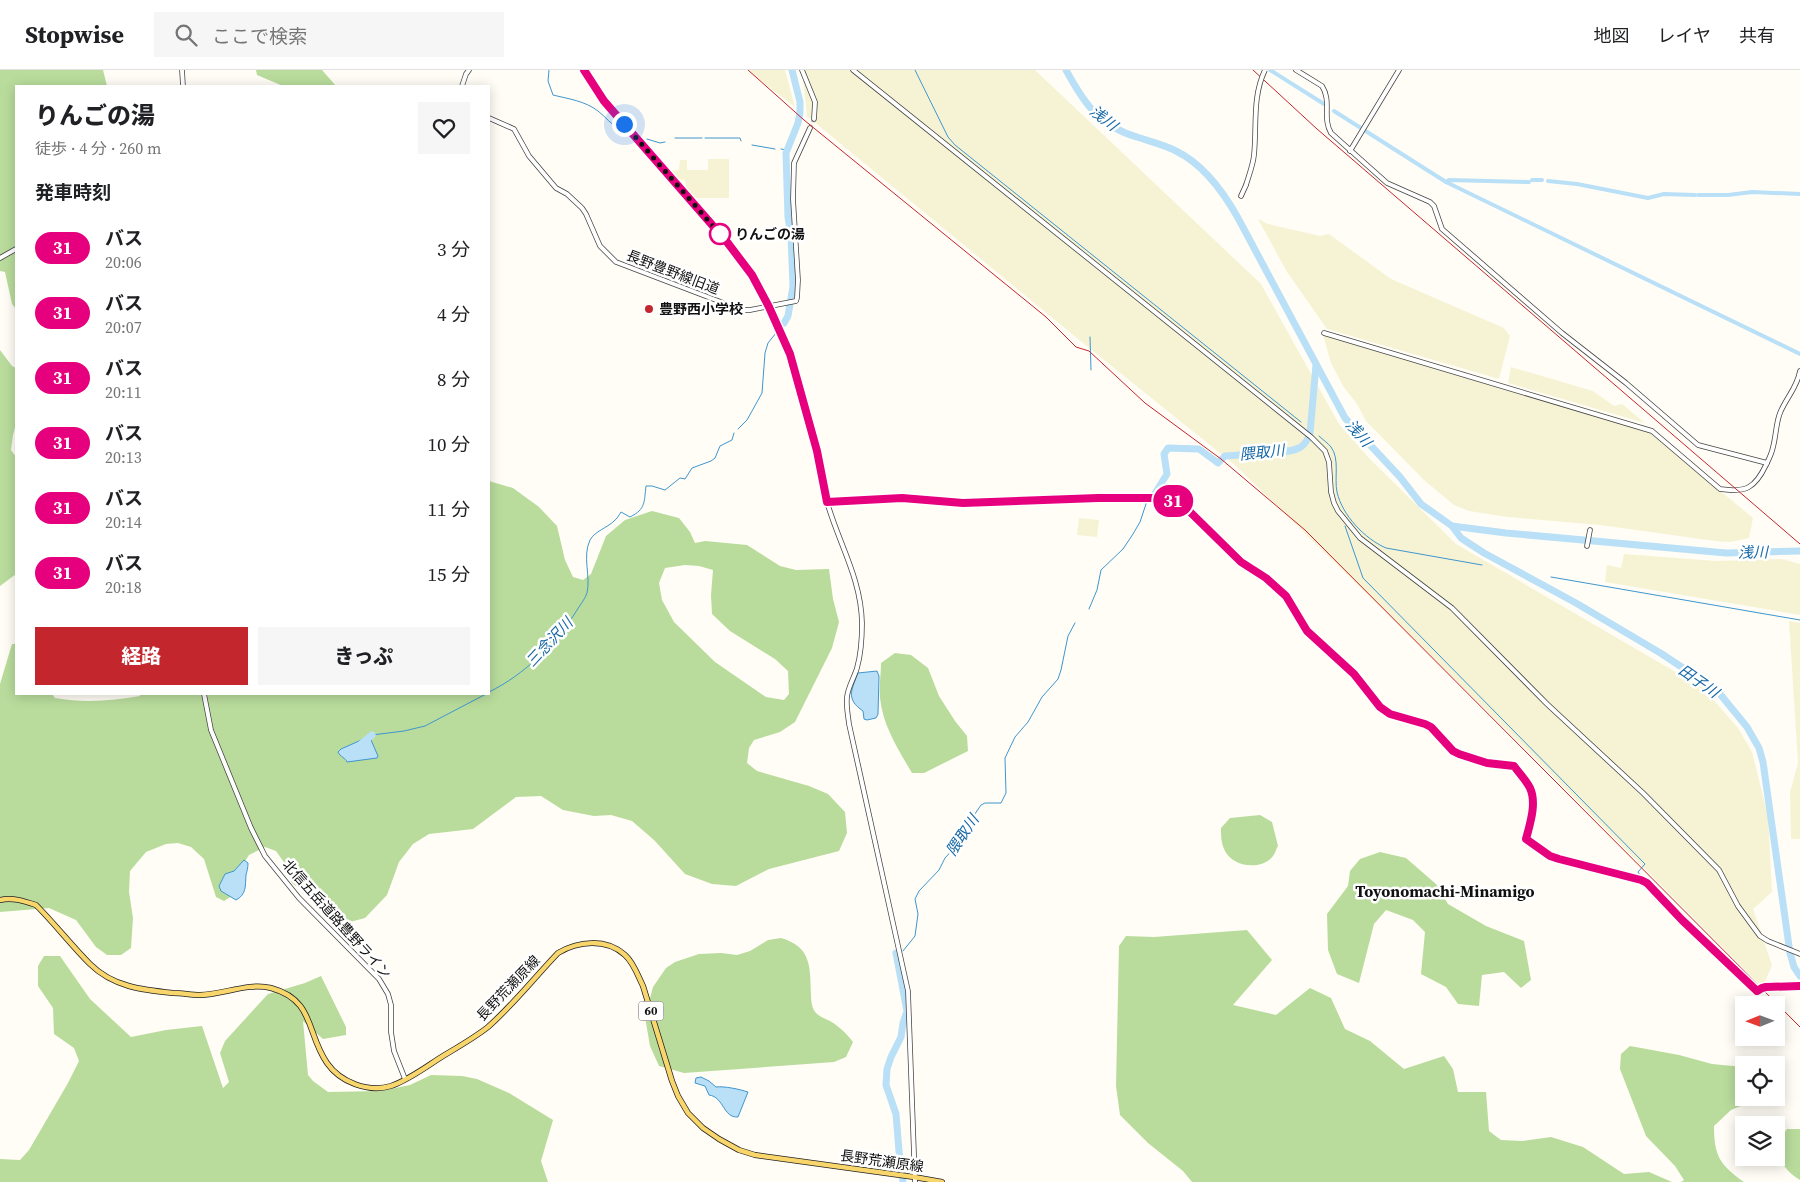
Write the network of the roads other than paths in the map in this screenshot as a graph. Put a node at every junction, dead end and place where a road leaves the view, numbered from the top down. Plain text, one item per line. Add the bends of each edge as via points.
1 (182, 70) edge
2 (468, 70) edge
3 (584, 70) edge
4 (802, 70) edge
5 (853, 70) edge
6 (1265, 70) edge
7 (1296, 70) edge
8 (1399, 70) edge
9 (183, 85) edge
10 (462, 85) edge
11 (490, 118) edge
12 (814, 119) tunnel mouth
13 (810, 128) tunnel mouth
14 (1350, 151) junction
15 (1241, 196) dead end
16 (15, 250) edge
17 (0, 258) edge
18 (769, 307) junction
19 (1324, 333) dead end
20 (1800, 371) edge
21 (1767, 463) junction
22 (827, 502) junction
23 (1590, 530) dead end
24 (1587, 546) dead end
25 (204, 695) edge
26 (0, 900) edge
27 (1800, 954) edge
28 (1800, 986) edge
29 (405, 1079) junction
30 (913, 1178) edge
31 (942, 1182) edge

1 - 9 street
2 - 10 street
3 - 18 main road via 609,107 728,243 752,275
4 - 12 street via 815,102
5 - 27 street via 1311,437 1329,462 1334,503 1354,533 1452,608 1547,704 1643,793 1719,870 1738,906 1760,936
6 - 15 street, bridge via 1255,106 1254,158
7 - 14 street via 1322,86 1327,98 1328,128
8 - 14 street
11 - 18 street, 長野豊野線旧道 via 514,129 529,156 556,188 582,208 600,246 616,262 742,310
13 - 18 street, 長野豊野線旧道 via 794,163 797,298 796,301
14 - 21 street via 1387,183 1430,202 1442,229 1698,445
16 - 17 street
18 - 22 main road via 792,362 817,451
19 - 21 street via 1652,431 1720,489 1740,490 1754,485
20 - 21 street via 1796,386 1779,414
22 - 28 main road via 902,498 963,503 1158,498 1177,503 1241,562 1286,596 1307,631 1354,674 1380,707 1390,714 1431,727 1459,754 1487,763 1514,766 1532,796 1526,839 1550,856 1647,883 1757,991 1766,987
22 - 30 street via 857,582 861,603 860,648 857,668 848,688 847,707 908,991
23 - 24 street
25 - 29 street, 北信五岳道路豊野ライン via 211,730 262,849 299,898 384,987 391,1005 394,1052
26 - 29 main road, 長野荒瀬原線 / 60 via 24,900 36,905 90,964 118,983 141,990 200,995 258,986 288,995 302,1007 319,1050 338,1075 351,1083 370,1087 388,1086
29 - 30 main road, 長野荒瀬原線 / 60 via 486,1029 558,953 578,943 592,943 611,947 625,955 636,970 678,1096 688,1113 703,1128 739,1150 755,1155
30 - 31 main road, 長野荒瀬原線 / 60

